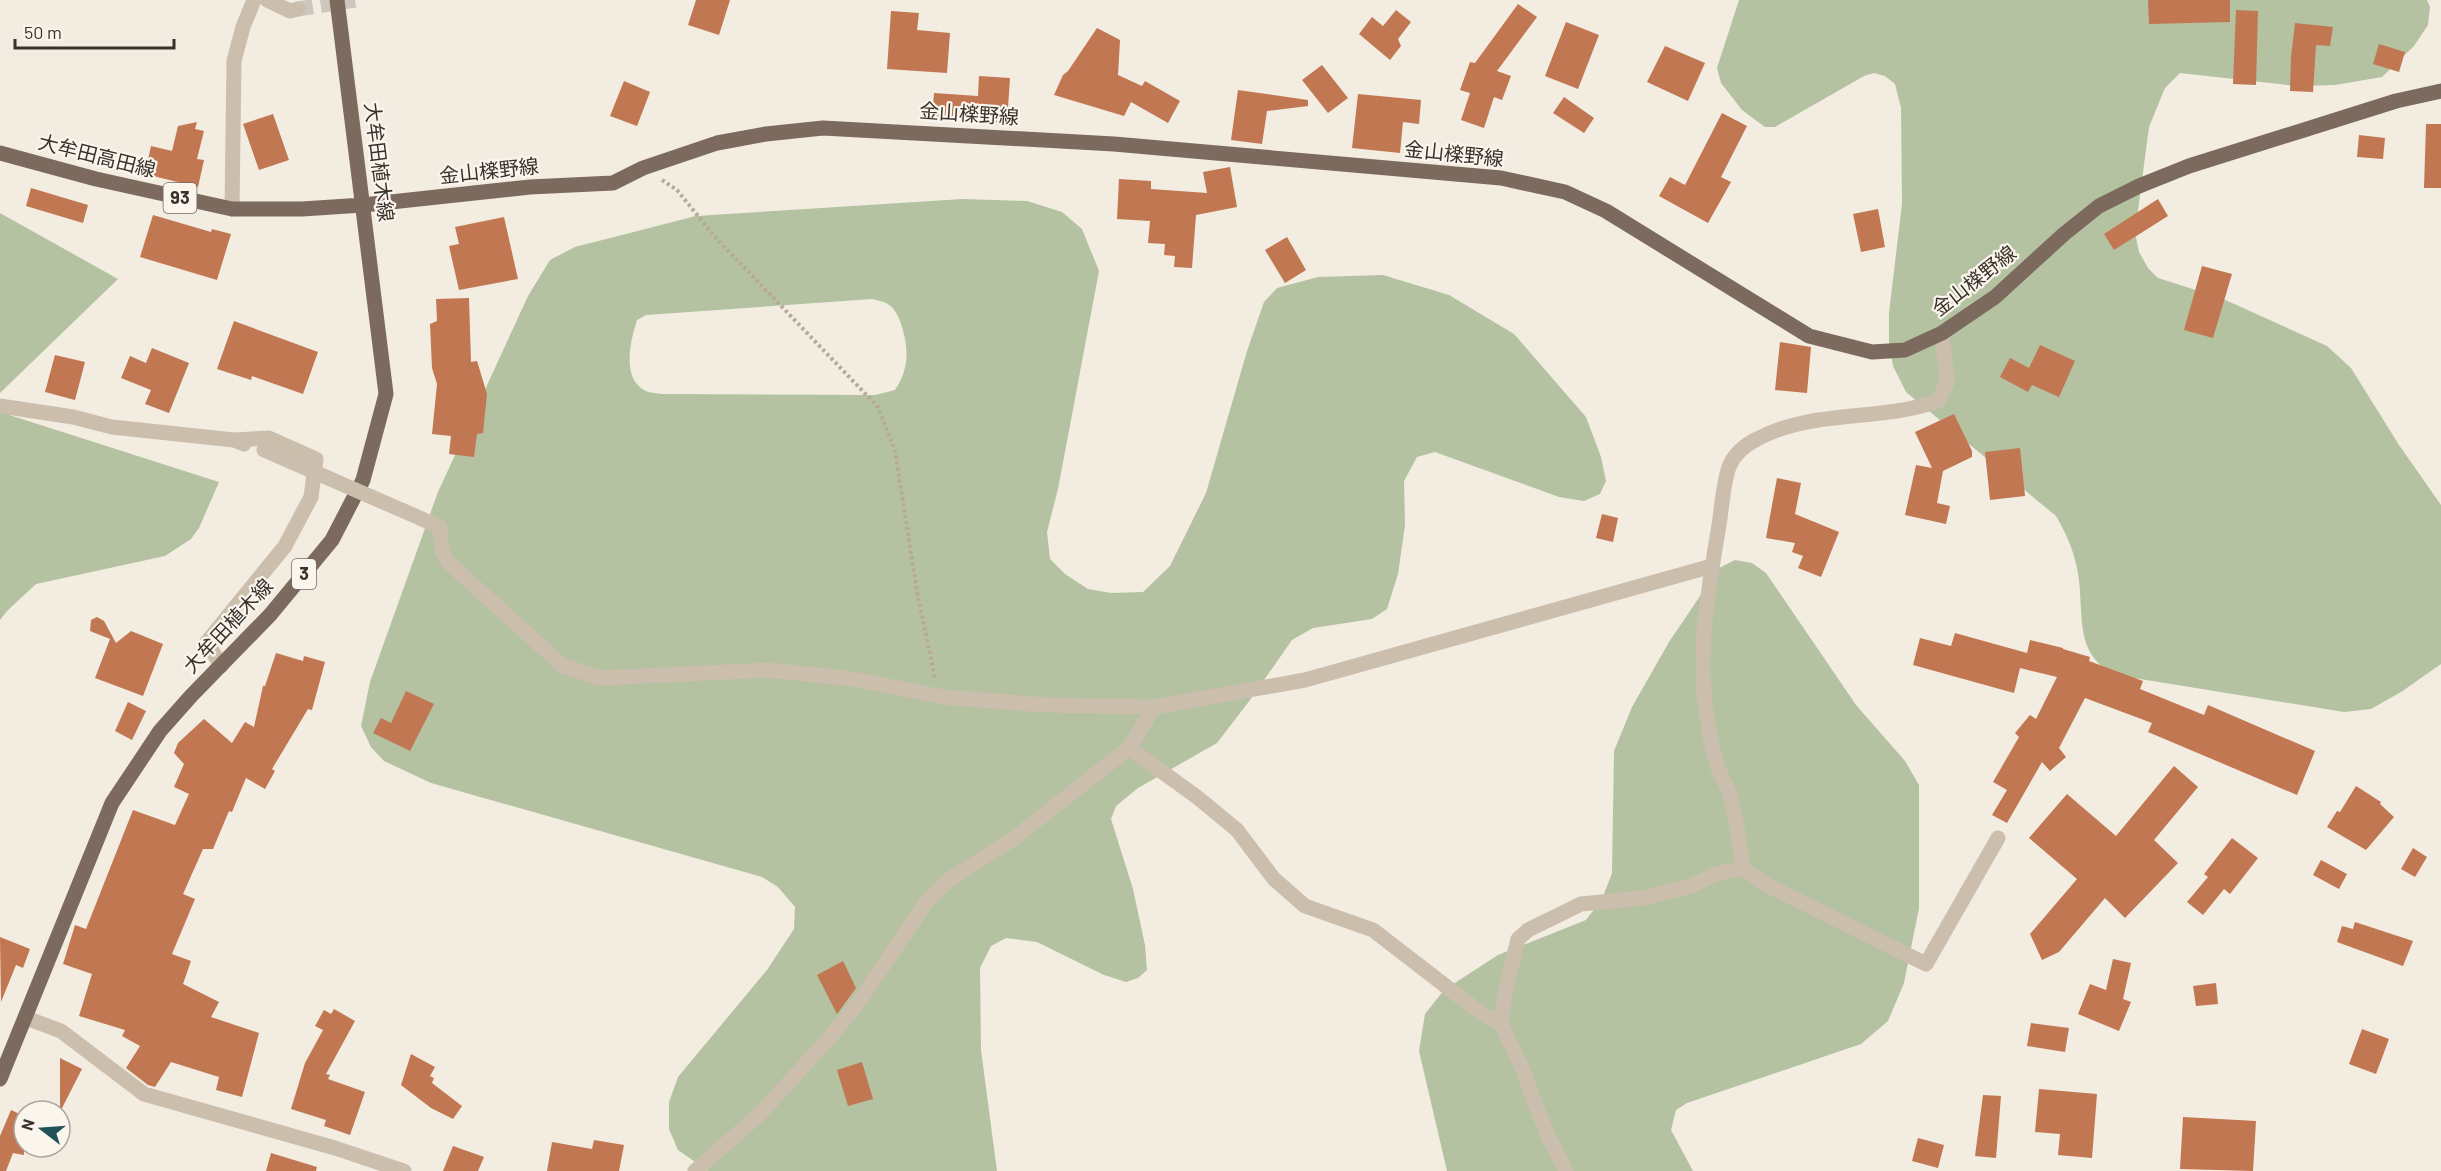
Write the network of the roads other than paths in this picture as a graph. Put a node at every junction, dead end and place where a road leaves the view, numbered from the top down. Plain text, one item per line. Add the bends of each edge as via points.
1 (254, 0) edge
2 (267, 0) edge
3 (337, 0) edge
4 (298, 9) tunnel mouth
5 (2441, 91) edge
6 (0, 153) edge
7 (363, 205) junction
8 (232, 209) junction
9 (1942, 333) junction
10 (0, 406) edge
11 (234, 440) junction
12 (1712, 566) junction
13 (221, 666) junction
14 (1154, 707) junction
15 (1129, 748) junction
16 (1998, 838) dead end
17 (1743, 868) junction
18 (26, 1018) junction
19 (1501, 1024) junction
20 (0, 1079) edge
21 (404, 1171) edge
22 (695, 1171) edge
23 (1566, 1171) edge

1 - 8 street via 234,61
2 - 4 street via 290,11
3 - 7 main road, 大牟田植木線 / 3
5 - 9 main road, 金山檪野線 via 2396,100 2189,166 2139,186 2099,206 1995,297
6 - 8 main road, 大牟田高田線 / 93
7 - 8 main road, 大牟田高田線 / 93
7 - 9 main road, 金山檪野線 via 613,183 717,143 823,128 1114,144 1501,178 1564,192 1606,211 1809,336 1872,352 1905,350
7 - 13 main road, 大牟田植木線 / 3 via 386,394 363,480 332,540 270,615
9 - 12 street via 1947,382 1938,401 1894,412 1840,415 1786,426 1756,439 1737,453 1729,468
10 - 11 street via 112,427
11 - 13 street via 269,438 316,459 311,497 285,546 207,642
11 - 14 street, bridge via 440,527 442,551 448,562 562,666 601,678 768,670 939,696 1045,705
12 - 14 street via 1305,680
12 - 17 street via 1703,643 1706,709 1717,766 1736,820
13 - 18 main road, 大牟田植木線 / 3 via 160,731 112,802
14 - 15 street
15 - 19 street via 1237,830 1274,879 1305,906 1373,930 1478,1011
15 - 22 street via 1012,839 950,879 927,901 831,1036 760,1114
16 - 17 street via 1926,964 1763,883
17 - 19 street via 1643,898 1581,904 1528,930 1518,939
18 - 20 main road, 大牟田植木線 / 3
18 - 21 street via 61,1031 144,1094
19 - 23 street

